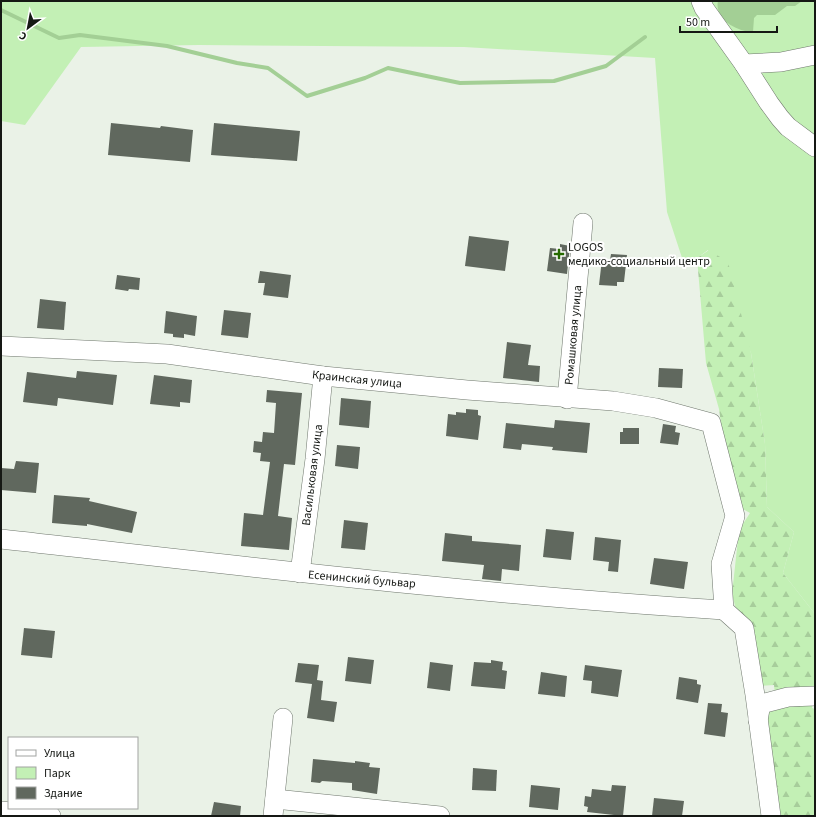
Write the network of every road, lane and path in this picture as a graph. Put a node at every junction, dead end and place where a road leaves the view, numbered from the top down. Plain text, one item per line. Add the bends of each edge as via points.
1 (701, 1) edge
2 (815, 56) edge
3 (744, 64) junction
4 (815, 147) edge
5 (583, 223) dead end
6 (1, 346) edge
7 (323, 376) junction
8 (567, 399) junction
9 (1, 539) edge
10 (300, 573) junction
11 (724, 610) junction
12 (815, 696) edge
13 (283, 718) dead end
14 (758, 720) junction
15 (274, 808) edge
16 (1, 811) edge
17 (51, 816) edge
18 (440, 816) edge
19 (771, 816) edge

1 - 3 street
2 - 3 street via 781,62
3 - 4 street via 783,122
5 - 8 street, Ромашковая улица
6 - 7 street, Краинская улица via 167,354
7 - 8 street, Краинская улица
7 - 10 street, Васильковая улица
8 - 11 street, Краинская улица via 613,401 656,408 711,423 735,516 721,564
9 - 10 street, Есенинский бульвар
10 - 11 street, Есенинский бульвар
11 - 14 street via 744,628
12 - 14 street via 788,697 761,704
13 - 15 street
14 - 19 street
15 - 18 street
16 - 17 street

